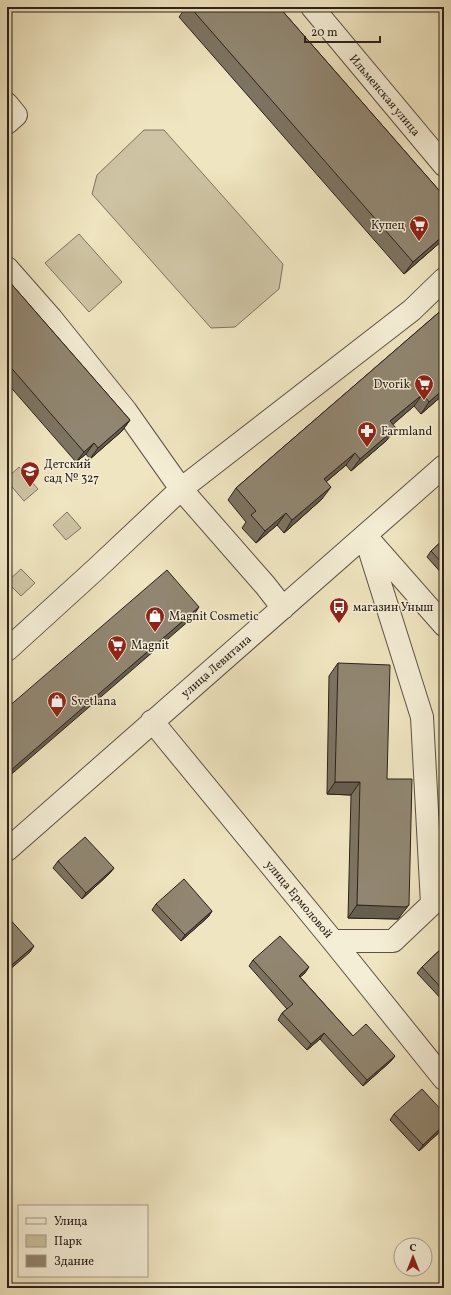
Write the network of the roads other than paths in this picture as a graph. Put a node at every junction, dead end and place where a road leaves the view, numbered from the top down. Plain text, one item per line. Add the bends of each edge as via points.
1 (312, 7) edge
2 (7, 104) edge
3 (7, 123) edge
4 (444, 165) edge
5 (7, 268) edge
6 (444, 279) edge
7 (444, 466) edge
8 (181, 489) junction
9 (365, 536) junction
10 (283, 608) junction
11 (444, 625) edge
12 (7, 650) edge
13 (152, 721) junction
14 (7, 850) edge
15 (333, 941) junction
16 (444, 1079) edge

1 - 4 street, Ильменская улица
2 - 3 street via 16,115
5 - 8 street via 126,411
6 - 8 street via 412,310
7 - 9 street, улица Левитана
8 - 10 street
8 - 12 street
9 - 10 street, улица Левитана
9 - 11 street
9 - 15 street via 422,717 432,904 393,941
10 - 13 street, улица Левитана
13 - 14 street, улица Левитана
13 - 15 street, улица Ермоловой
15 - 16 street, улица Ермоловой

